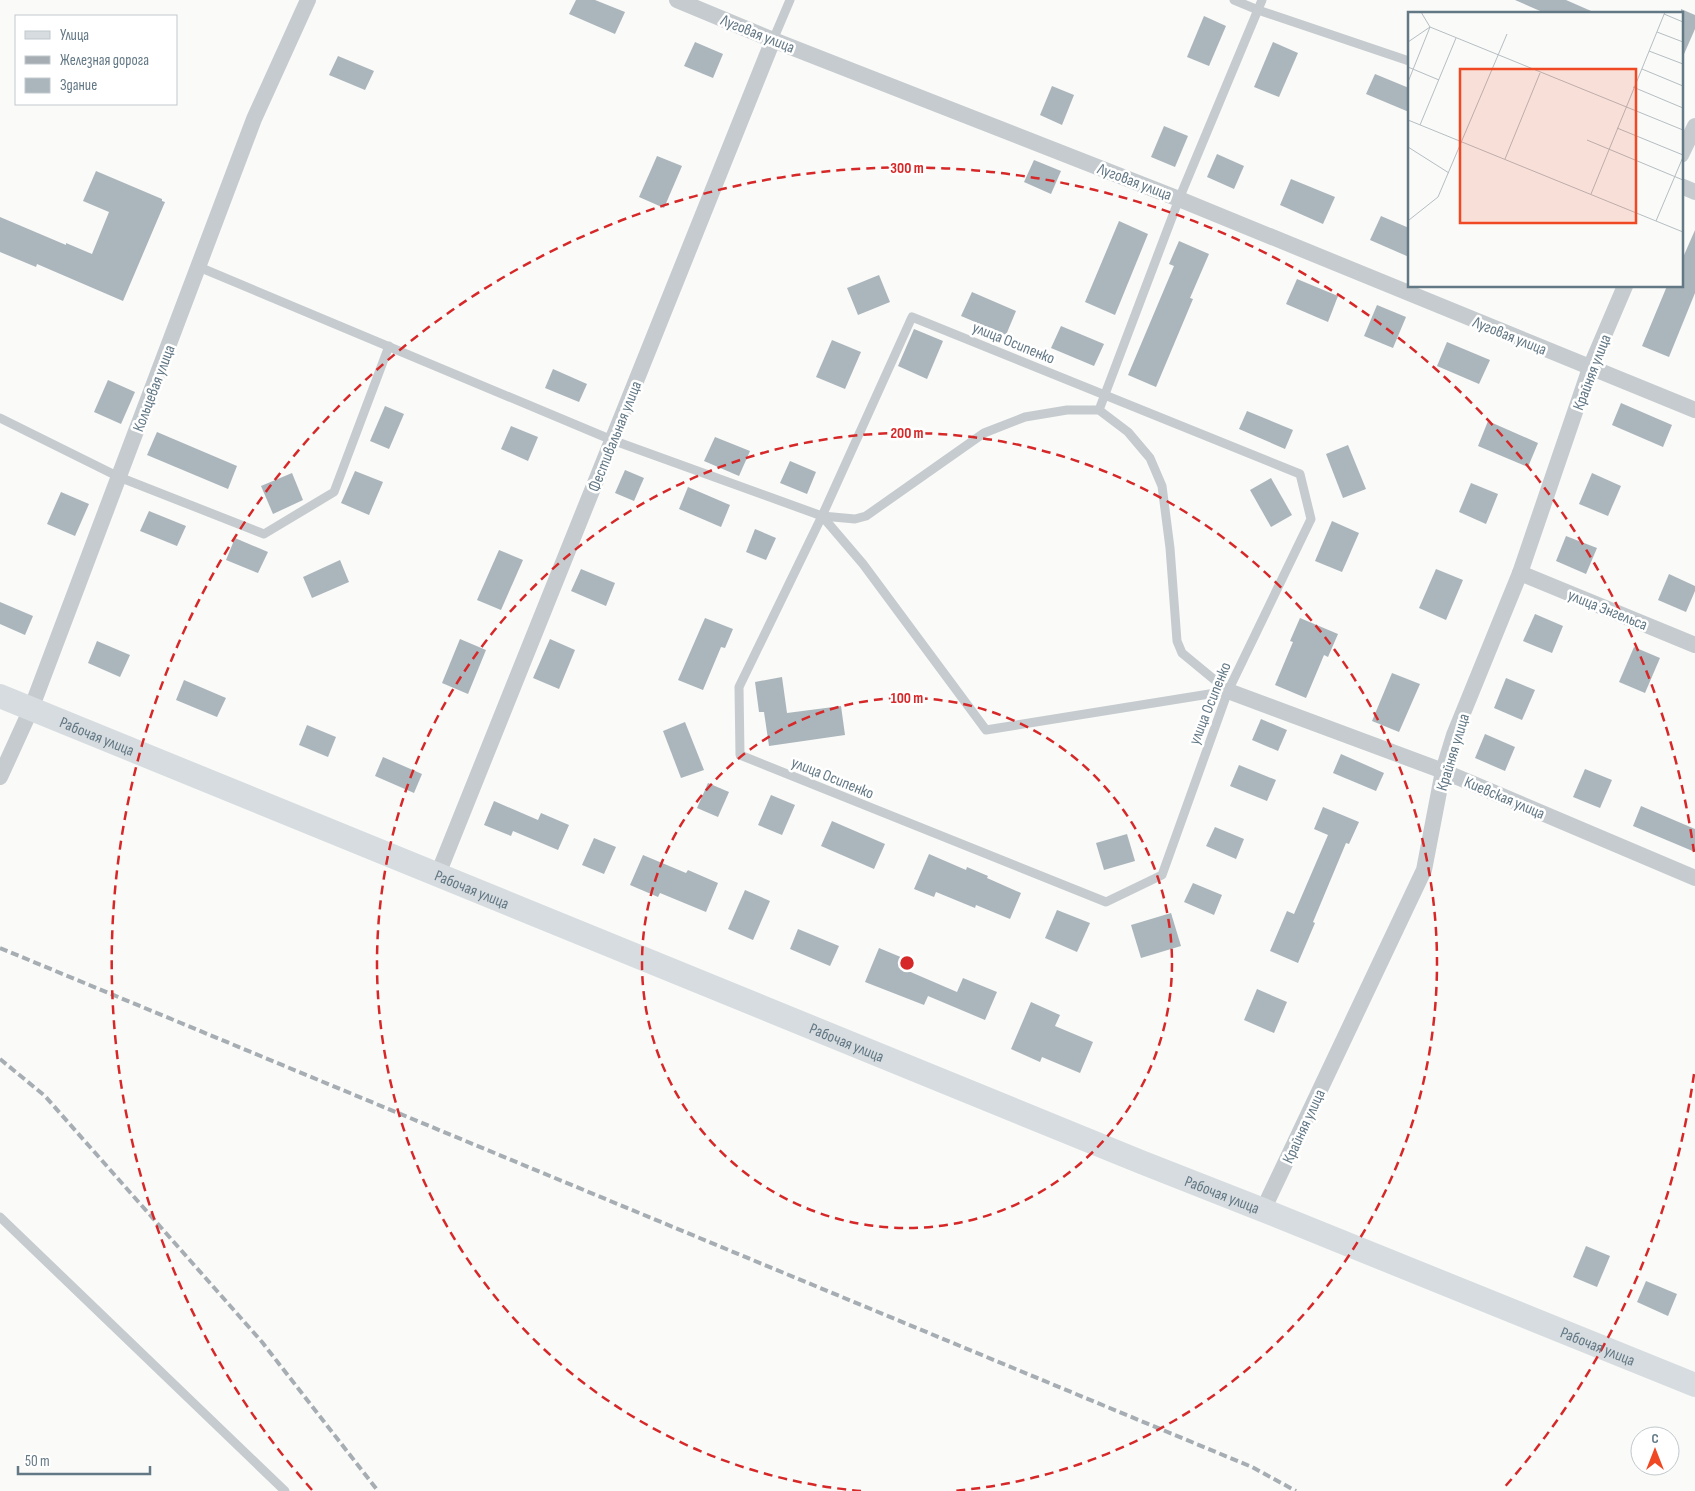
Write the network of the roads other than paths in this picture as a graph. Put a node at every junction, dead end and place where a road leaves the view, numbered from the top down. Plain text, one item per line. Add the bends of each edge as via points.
1 (308, 0) edge
2 (677, 0) edge
3 (790, 0) edge
4 (1234, 0) edge
5 (1262, 0) edge
6 (1258, 10) junction
7 (773, 40) junction
8 (1408, 61) edge
9 (1695, 126) edge
10 (1682, 153) edge
11 (1682, 186) edge
12 (1695, 192) edge
13 (1179, 199) junction
14 (199, 267) junction
15 (1624, 288) edge
16 (389, 346) junction
17 (1590, 368) junction
18 (1104, 395) junction
19 (1099, 410) junction
20 (1695, 410) edge
21 (0, 418) edge
22 (612, 440) junction
23 (119, 477) junction
24 (822, 516) junction
25 (1520, 573) junction
26 (1695, 645) edge
27 (1228, 691) junction
28 (0, 696) edge
29 (31, 709) junction
30 (1443, 771) junction
31 (0, 777) edge
32 (438, 874) junction
33 (1695, 878) edge
34 (1263, 1210) junction
35 (0, 1217) edge
36 (1695, 1385) edge
37 (285, 1491) edge

1 - 14 street, Кольцевая улица via 254,119
2 - 7 street, Луговая улица
3 - 7 lane, Фестивальная улица
4 - 6 lane
5 - 6 lane
6 - 8 lane
6 - 13 lane
7 - 13 street, Луговая улица
7 - 22 street, Фестивальная улица
9 - 10 street
11 - 12 street
13 - 17 street, Луговая улица
13 - 18 lane
14 - 16 lane
14 - 23 street, Кольцевая улица
15 - 17 street, Крайняя улица
16 - 22 lane
16 - 23 lane via 334,492 264,534
17 - 20 street, Луговая улица
17 - 25 street, Крайняя улица
18 - 19 lane
18 - 24 lane, улица Осипенко via 912,317
18 - 27 lane, улица Осипенко via 1300,474 1311,519
19 - 24 lane via 1067,410 1025,417 984,433 866,516 855,519
19 - 27 lane via 1128,432 1150,458 1162,486 1177,641 1182,653
21 - 23 lane
22 - 24 lane
22 - 32 street, Фестивальная улица
23 - 29 street, Кольцевая улица
24 - 27 lane via 863,564 986,730
24 - 27 lane, улица Осипенко via 739,686 740,756 1106,902 1162,875
25 - 26 street, улица Энгельса
25 - 30 street, Крайняя улица via 1454,735
27 - 30 street, Киевская улица
28 - 29 main road, Рабочая улица
29 - 31 street, Кольцевая улица
29 - 32 main road, Рабочая улица
30 - 33 street, Киевская улица
30 - 34 street, Крайняя улица via 1424,870
32 - 34 main road, Рабочая улица
34 - 36 main road, Рабочая улица
35 - 37 lane

